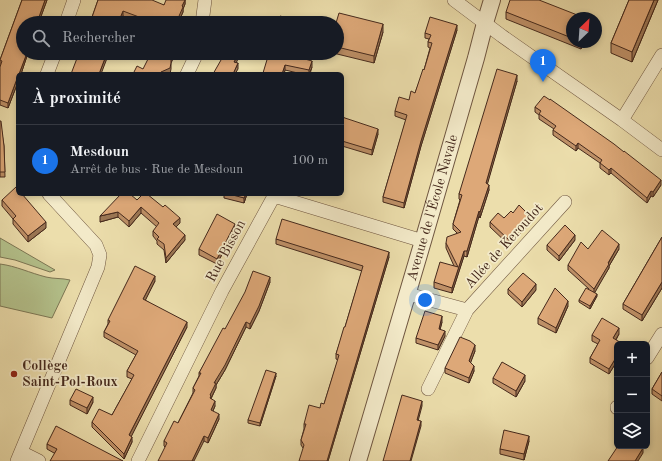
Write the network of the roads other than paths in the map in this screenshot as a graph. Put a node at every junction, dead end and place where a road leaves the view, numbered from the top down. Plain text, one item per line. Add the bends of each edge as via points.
1 (74, 0) edge
2 (205, 0) edge
3 (454, 0) edge
4 (492, 0) edge
5 (68, 16) edge
6 (203, 16) edge
7 (485, 23) junction
8 (662, 55) edge
9 (52, 60) edge
10 (194, 60) edge
11 (48, 72) edge
12 (188, 72) edge
13 (622, 120) junction
14 (662, 150) edge
15 (51, 196) edge
16 (565, 202) dead end
17 (423, 241) junction
18 (408, 294) junction
19 (467, 310) junction
20 (662, 334) edge
21 (650, 353) edge
22 (428, 389) dead end
23 (19, 456) edge
24 (39, 461) edge
25 (138, 461) edge
26 (358, 461) edge

1 - 5 street
2 - 6 street
3 - 7 street
4 - 7 street, Avenue de l'École Navale
7 - 13 street
7 - 17 street, Avenue de l'École Navale
8 - 13 street
9 - 11 street
10 - 12 street
13 - 14 street
15 - 23 street via 96,245 100,255 98,267
16 - 19 street, Allée de Keroudot
17 - 18 street, Avenue de l'École Navale
17 - 25 street, Rue Bisson via 274,196 222,291
18 - 19 street, Allée de Keroudot
18 - 26 street, Avenue de l'École Navale
19 - 22 street, Allée de Keroudot
20 - 21 street
23 - 24 street

